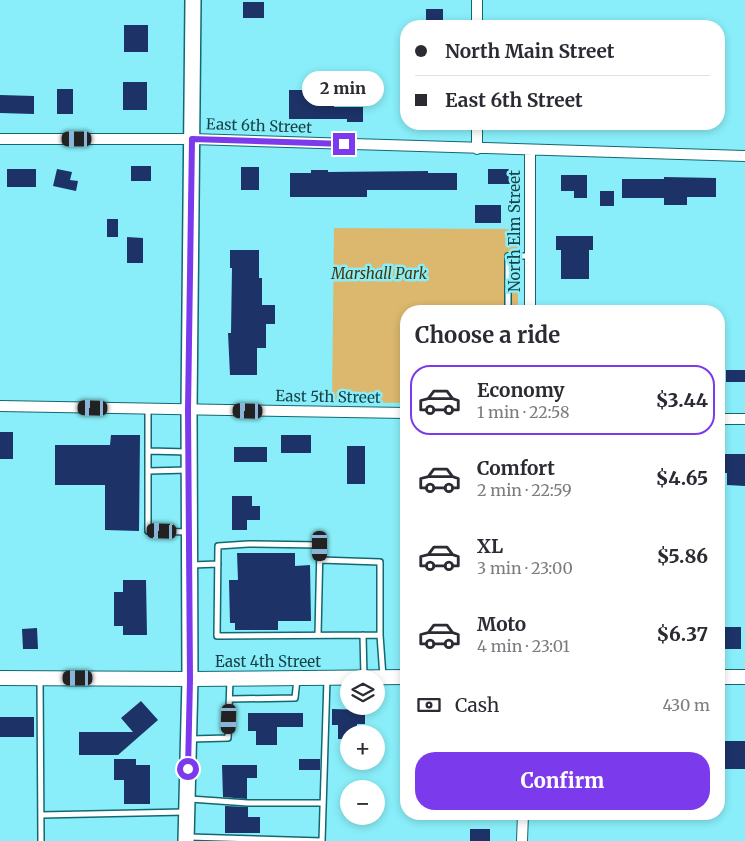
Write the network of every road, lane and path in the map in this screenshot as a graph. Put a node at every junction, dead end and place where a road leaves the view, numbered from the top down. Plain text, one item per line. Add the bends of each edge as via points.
1 (193, 0) edge
2 (477, 0) edge
3 (477, 20) edge
4 (477, 130) edge
5 (0, 139) edge
6 (192, 139) junction
7 (477, 149) junction
8 (530, 150) junction
9 (745, 156) edge
10 (530, 256) junction
11 (508, 305) edge
12 (530, 305) edge
13 (0, 406) edge
14 (148, 409) junction
15 (188, 410) junction
16 (400, 413) edge
17 (725, 419) edge
18 (745, 419) edge
19 (148, 451) junction
20 (189, 452) junction
21 (189, 470) junction
22 (148, 471) junction
23 (189, 532) junction
24 (320, 560) junction
25 (218, 564) junction
26 (189, 566) junction
27 (318, 635) junction
28 (363, 635) junction
29 (380, 635) junction
30 (364, 670) edge
31 (382, 670) edge
32 (385, 677) edge
33 (400, 677) edge
34 (725, 677) edge
35 (745, 677) edge
36 (0, 678) edge
37 (40, 678) junction
38 (297, 678) junction
39 (327, 678) junction
40 (340, 678) edge
41 (190, 679) junction
42 (230, 679) junction
43 (230, 699) junction
44 (188, 739) junction
45 (322, 803) junction
46 (187, 806) junction
47 (41, 815) junction
48 (523, 820) edge
49 (186, 839) edge
50 (41, 841) edge
51 (322, 841) edge
52 (522, 841) edge

1 - 6 main road
2 - 3 street
4 - 7 street
5 - 6 street, East 6th Street
6 - 7 street, East 6th Street
6 - 15 main road
7 - 8 street, East 6th Street
8 - 9 street, East 6th Street
8 - 10 street, North Elm Street
10 - 11 lane via 508,256
10 - 12 street, North Elm Street
13 - 14 street, East 5th Street
14 - 15 street, East 5th Street
14 - 19 lane
15 - 16 street, East 5th Street
15 - 20 main road
17 - 18 street
19 - 20 lane
19 - 22 lane
20 - 21 main road
21 - 22 lane
21 - 23 main road
22 - 23 lane via 148,530
23 - 26 main road
24 - 25 lane via 320,546 248,544 218,546
24 - 27 lane
24 - 29 lane via 380,562
25 - 26 lane
25 - 27 lane via 217,636
26 - 41 main road
27 - 28 lane
28 - 29 lane
28 - 30 lane
29 - 31 lane
32 - 33 street, East 4th Street
34 - 35 street
36 - 37 street, East 4th Street
37 - 41 street, East 4th Street
37 - 47 lane
38 - 39 street, East 4th Street
38 - 42 street, East 4th Street
38 - 43 lane via 295,698
39 - 40 street, East 4th Street
39 - 45 lane
41 - 42 street, East 4th Street
41 - 44 main road
42 - 43 lane
43 - 44 lane via 228,738
44 - 46 main road
45 - 46 lane
45 - 51 lane
46 - 47 lane
46 - 49 main road
47 - 50 lane
48 - 52 street
49 - 51 lane

